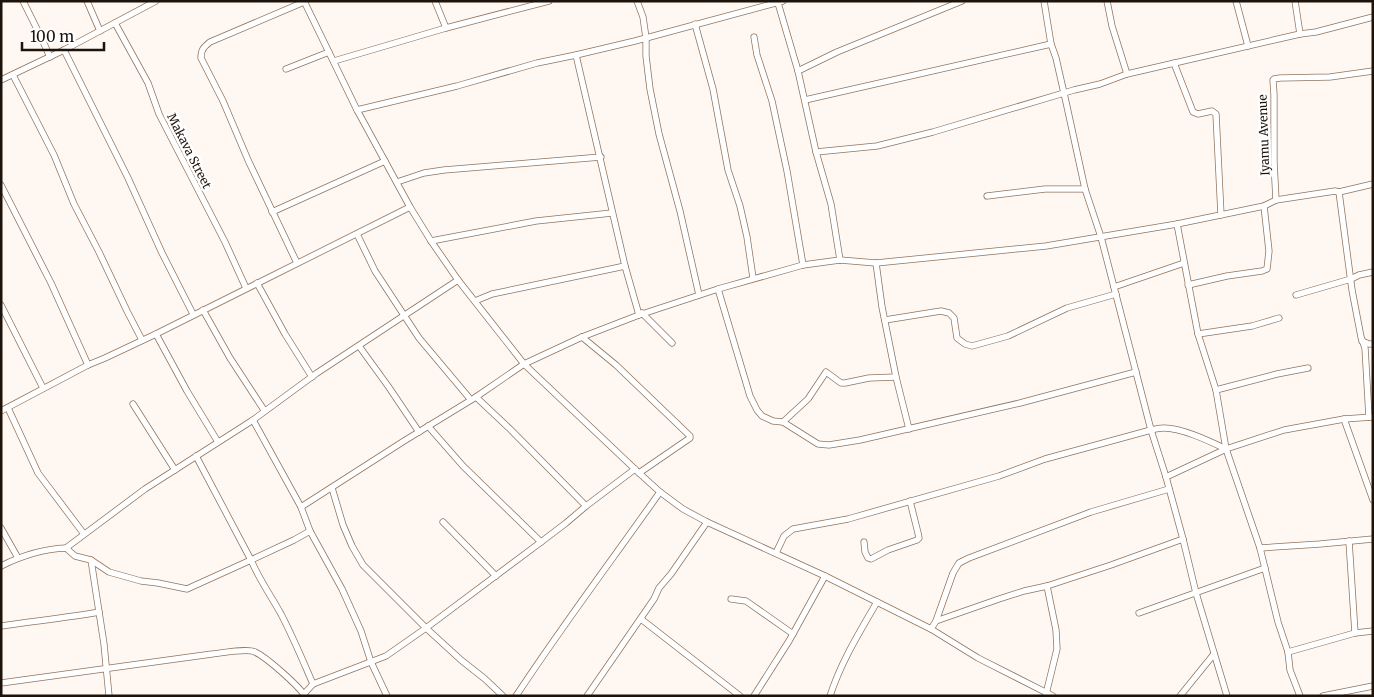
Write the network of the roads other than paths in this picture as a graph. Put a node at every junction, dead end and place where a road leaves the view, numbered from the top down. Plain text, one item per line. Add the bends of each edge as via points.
1 (23, 1) edge
2 (87, 1) edge
3 (304, 1) edge
4 (435, 1) edge
5 (549, 1) edge
6 (637, 1) edge
7 (962, 1) edge
8 (1044, 1) edge
9 (1107, 1) edge
10 (1236, 1) edge
11 (1295, 1) edge
12 (155, 2) edge
13 (780, 2) edge
14 (1373, 17) edge
15 (115, 23) junction
16 (696, 24) junction
17 (446, 28) junction
18 (100, 31) junction
19 (1300, 34) junction
20 (754, 37) dead end
21 (646, 38) junction
22 (1051, 44) junction
23 (1248, 46) junction
24 (64, 50) junction
25 (329, 52) junction
26 (576, 56) junction
27 (50, 57) junction
28 (334, 61) junction
29 (1174, 63) junction
30 (286, 69) dead end
31 (798, 71) junction
32 (1373, 71) edge
33 (1128, 74) junction
34 (13, 76) junction
35 (1, 80) edge
36 (1064, 93) junction
37 (805, 100) junction
38 (357, 110) junction
39 (816, 152) junction
40 (601, 157) junction
41 (385, 161) junction
42 (397, 182) junction
43 (1373, 184) edge
44 (1, 185) edge
45 (1085, 188) junction
46 (1339, 192) junction
47 (988, 196) dead end
48 (1276, 200) junction
49 (1264, 206) junction
50 (410, 207) junction
51 (272, 212) junction
52 (612, 213) junction
53 (1221, 215) junction
54 (1177, 224) junction
55 (357, 234) junction
56 (1101, 237) junction
57 (431, 241) junction
58 (840, 260) junction
59 (876, 262) junction
60 (297, 263) junction
61 (1184, 263) junction
62 (804, 265) junction
63 (625, 266) junction
64 (1373, 272) edge
65 (753, 278) junction
66 (1351, 279) junction
67 (458, 280) junction
68 (257, 283) junction
69 (1188, 285) junction
70 (1114, 287) junction
71 (246, 288) junction
72 (718, 289) junction
73 (1116, 294) junction
74 (699, 295) junction
75 (1296, 296) dead end
76 (475, 302) junction
77 (1, 305) edge
78 (204, 310) junction
79 (193, 314) junction
80 (640, 314) junction
81 (405, 315) junction
82 (1279, 318) dead end
83 (885, 320) junction
84 (156, 334) junction
85 (1198, 334) junction
86 (582, 337) junction
87 (142, 340) junction
88 (1362, 341) junction
89 (672, 342) dead end
90 (1373, 344) edge
91 (359, 346) junction
92 (88, 364) junction
93 (524, 364) junction
94 (1308, 368) dead end
95 (1136, 372) junction
96 (312, 377) junction
97 (896, 377) junction
98 (43, 388) junction
99 (1216, 390) junction
100 (473, 398) junction
101 (133, 404) dead end
102 (8, 408) junction
103 (264, 410) junction
104 (1, 411) edge
105 (1371, 416) edge
106 (1344, 419) junction
107 (252, 420) junction
108 (783, 422) junction
109 (428, 426) junction
110 (909, 429) junction
111 (1151, 430) junction
112 (419, 432) junction
113 (218, 442) junction
114 (1226, 449) junction
115 (196, 456) junction
116 (175, 470) junction
117 (637, 471) junction
118 (1166, 477) junction
119 (332, 488) junction
120 (1170, 489) junction
121 (660, 492) junction
122 (1373, 500) edge
123 (910, 501) junction
124 (586, 506) junction
125 (302, 507) junction
126 (443, 522) dead end
127 (707, 522) junction
128 (1, 528) edge
129 (310, 531) junction
130 (84, 534) junction
131 (1183, 539) junction
132 (1373, 539) edge
133 (1349, 541) junction
134 (541, 542) junction
135 (864, 542) dead end
136 (66, 548) junction
137 (1260, 548) junction
138 (776, 554) junction
139 (18, 558) junction
140 (91, 560) junction
141 (251, 560) junction
142 (1, 566) edge
143 (1265, 568) junction
144 (496, 576) junction
145 (825, 576) junction
146 (1047, 586) junction
147 (1196, 593) junction
148 (731, 599) dead end
149 (877, 602) junction
150 (99, 612) junction
151 (1139, 613) dead end
152 (641, 619) junction
153 (936, 621) junction
154 (1, 626) edge
155 (426, 628) junction
156 (931, 629) junction
157 (1373, 631) edge
158 (1356, 633) junction
159 (793, 634) junction
160 (1288, 652) junction
161 (1214, 654) junction
162 (371, 662) junction
163 (107, 668) junction
164 (1, 683) edge
165 (314, 684) junction
166 (1373, 686) edge
167 (1046, 694) edge
168 (305, 695) edge
169 (109, 696) edge
170 (387, 696) edge
171 (503, 696) edge
172 (516, 696) edge
173 (587, 696) edge
174 (740, 696) edge
175 (754, 696) edge
176 (830, 696) edge
177 (1053, 696) edge
178 (1180, 696) edge
179 (1227, 696) edge
180 (1300, 696) edge
181 (1323, 696) edge

1 - 27 street
2 - 18 street
3 - 25 street
3 - 51 street via 210,42 203,47 201,54
4 - 17 street
5 - 17 street
6 - 21 street
7 - 31 street
8 - 22 street
9 - 33 street
10 - 23 street
11 - 19 street
12 - 15 street
13 - 16 street
13 - 31 street
14 - 19 street
15 - 18 street
15 - 71 street, Makava Street via 148,83 158,114
16 - 21 street
16 - 65 street via 713,89 728,170 747,237
17 - 28 street
18 - 24 street
19 - 23 street
20 - 62 street via 756,55 772,101
21 - 26 street
21 - 74 street via 651,98
22 - 36 street
22 - 37 street
23 - 29 street
24 - 27 street
24 - 79 street
25 - 28 street
25 - 30 street
26 - 38 street via 537,63
26 - 40 street
27 - 34 street
28 - 38 street
29 - 33 street
29 - 53 street via 1193,112 1212,111 1216,114
31 - 37 street
32 - 48 street, Iyamu Avenue via 1272,80
33 - 36 street
34 - 35 street
34 - 87 street via 54,154 74,204
36 - 39 street via 877,146
36 - 45 street
37 - 39 street
38 - 41 street
39 - 58 street via 831,204
40 - 42 street via 444,170
40 - 52 street
41 - 42 street
41 - 51 street
42 - 50 street
43 - 46 street
44 - 92 street
45 - 47 street
45 - 56 street
46 - 48 street
46 - 66 street
48 - 49 street
49 - 53 street
49 - 69 street via 1268,251 1266,269
50 - 55 street
50 - 57 street
51 - 60 street
52 - 57 street via 536,221
52 - 63 street
53 - 54 street
54 - 56 street
54 - 61 street
55 - 60 street
55 - 81 street via 375,271
56 - 59 street via 1046,246
56 - 70 street
57 - 67 street
58 - 59 street
58 - 62 street
59 - 83 street
60 - 68 street
61 - 69 street
61 - 70 street
62 - 65 street
63 - 76 street via 499,292
63 - 80 street
64 - 66 street
65 - 72 street
66 - 75 street
66 - 88 street
67 - 76 street
67 - 81 street
68 - 71 street
68 - 96 street
69 - 85 street
70 - 73 street
71 - 78 street
72 - 74 street
72 - 108 street via 750,396 762,416
73 - 83 street via 1067,308 1008,336 972,346 958,338 954,318 949,313 941,311
73 - 95 street
74 - 80 street
76 - 93 street
77 - 98 street
78 - 79 street
78 - 103 street
79 - 84 street
80 - 86 street
80 - 89 street
81 - 91 street
81 - 100 street via 419,338
82 - 85 street via 1252,326
83 - 97 street
84 - 87 street
84 - 113 street
85 - 99 street
86 - 93 street
86 - 117 street via 690,436
87 - 92 street
88 - 90 street
88 - 105 street
91 - 96 street
91 - 112 street
92 - 98 street
93 - 100 street
93 - 117 street
94 - 99 street
95 - 110 street via 1020,404
95 - 111 street
96 - 103 street
97 - 108 street via 869,378 845,384 825,372 808,399
97 - 110 street
98 - 102 street
99 - 114 street
100 - 109 street
100 - 124 street via 511,430
101 - 116 street
102 - 104 street
102 - 130 street via 38,473
103 - 107 street
105 - 106 street
106 - 114 street via 1284,430
106 - 122 street
107 - 113 street
107 - 125 street
108 - 110 street via 818,444 829,445
109 - 112 street
109 - 134 street
111 - 114 street via 1177,430
111 - 118 street
111 - 123 street
112 - 119 street
113 - 115 street
114 - 118 street
114 - 137 street
115 - 116 street
115 - 141 street
116 - 130 street
117 - 121 street
117 - 124 street
118 - 120 street
119 - 125 street
119 - 155 street via 343,525 363,565
120 - 131 street
120 - 153 street via 1091,512 959,563
121 - 127 street
121 - 172 street
123 - 135 street via 917,540 871,559 866,556
123 - 138 street via 848,519 793,529 784,536
124 - 134 street
125 - 129 street
126 - 144 street
127 - 138 street
127 - 152 street via 658,588
128 - 139 street
129 - 141 street
129 - 162 street via 342,589
130 - 136 street
131 - 146 street
131 - 147 street
132 - 133 street
133 - 137 street
133 - 158 street
134 - 144 street
136 - 139 street via 43,550
136 - 140 street via 75,556
137 - 143 street
138 - 145 street
139 - 142 street
140 - 141 street via 109,572 187,589
140 - 150 street
141 - 165 street via 283,617
143 - 147 street
143 - 160 street
144 - 155 street
145 - 149 street
145 - 159 street
146 - 153 street
146 - 167 street via 1057,649
147 - 151 street
147 - 161 street
148 - 159 street via 746,601
149 - 156 street
149 - 176 street via 853,642
150 - 154 street
150 - 163 street
152 - 173 street
152 - 174 street
153 - 156 street
155 - 162 street via 386,656
155 - 171 street
156 - 167 street
157 - 158 street
158 - 160 street
159 - 175 street
160 - 180 street via 1290,670
161 - 178 street
161 - 179 street
162 - 165 street
162 - 170 street
163 - 164 street
163 - 168 street via 254,651
163 - 169 street
165 - 168 street
166 - 181 street
167 - 177 street

